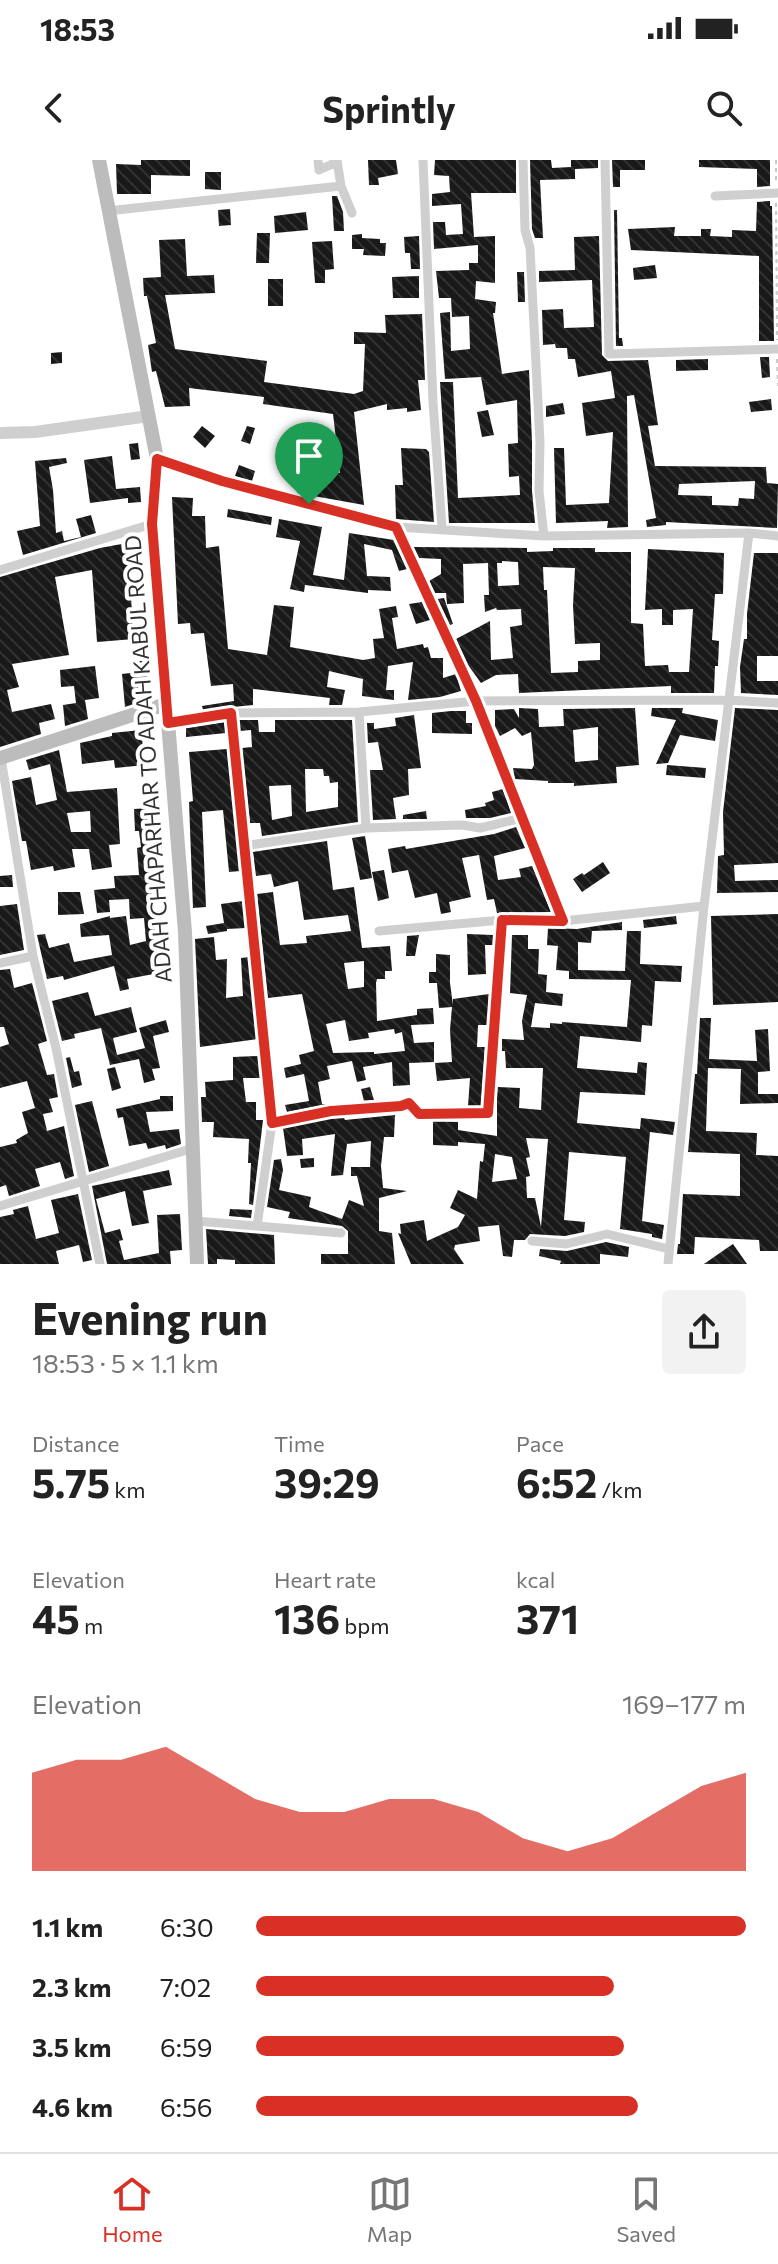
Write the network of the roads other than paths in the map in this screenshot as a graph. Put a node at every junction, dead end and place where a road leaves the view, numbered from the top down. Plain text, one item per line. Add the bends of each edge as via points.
1 (99, 160) edge
2 (318, 160) edge
3 (423, 160) edge
4 (523, 160) edge
5 (605, 160) edge
6 (337, 161) edge
7 (341, 186) junction
8 (777, 193) edge
9 (715, 196) dead end
10 (107, 211) junction
11 (352, 213) dead end
12 (778, 349) edge
13 (149, 416) junction
14 (0, 433) edge
15 (157, 459) junction
16 (152, 524) junction
17 (396, 527) junction
18 (442, 528) junction
19 (749, 533) junction
20 (544, 536) junction
21 (778, 536) edge
22 (0, 570) edge
23 (729, 700) junction
24 (476, 701) junction
25 (778, 703) edge
26 (166, 704) junction
27 (359, 712) junction
28 (231, 713) junction
29 (168, 723) junction
30 (0, 758) edge
31 (522, 818) junction
32 (366, 828) junction
33 (243, 846) junction
34 (704, 906) junction
35 (502, 920) junction
36 (563, 921) junction
37 (379, 931) dead end
38 (33, 956) junction
39 (0, 963) edge
40 (272, 1123) junction
41 (194, 1148) junction
42 (82, 1182) junction
43 (0, 1206) edge
44 (196, 1221) junction
45 (257, 1226) junction
46 (341, 1233) dead end
47 (532, 1241) dead end
48 (669, 1249) junction
49 (100, 1264) edge
50 (197, 1264) edge
51 (668, 1264) edge

1 - 10 main road, ADAH CHAPARHAR TO ADAH KABUL ROAD
2 - 6 street via 319,170
3 - 18 street
4 - 20 street
5 - 12 street via 609,354
6 - 7 street
7 - 10 street
7 - 11 street
8 - 9 street
10 - 13 main road, ADAH CHAPARHAR TO ADAH KABUL ROAD
13 - 14 street
13 - 15 main road, ADAH CHAPARHAR TO ADAH KABUL ROAD
15 - 16 main road, ADAH CHAPARHAR TO ADAH KABUL ROAD
15 - 17 street
16 - 22 street
16 - 26 main road, ADAH CHAPARHAR TO ADAH KABUL ROAD
17 - 18 street
17 - 24 street
18 - 20 street
19 - 20 street
19 - 21 street
19 - 23 street
23 - 24 street
23 - 25 street
23 - 34 street
24 - 27 street
24 - 31 street
26 - 29 main road, ADAH CHAPARHAR TO ADAH KABUL ROAD
26 - 30 main road
27 - 28 street
27 - 32 street
28 - 29 street
28 - 33 street
29 - 41 main road, ADAH CHAPARHAR TO ADAH KABUL ROAD via 185,932
30 - 38 street
31 - 32 street via 480,828
31 - 36 street
32 - 33 street
33 - 40 street
34 - 36 street
34 - 48 street
35 - 36 street
35 - 37 street
35 - 40 street via 488,1113 419,1114 409,1103
38 - 39 street
38 - 42 street
40 - 45 street
41 - 42 street
41 - 44 main road, ADAH CHAPARHAR TO ADAH KABUL ROAD
42 - 43 street
42 - 49 street
44 - 45 street
44 - 50 main road, ADAH CHAPARHAR TO ADAH KABUL ROAD
45 - 46 street
47 - 48 street via 566,1244 607,1234
48 - 51 street

